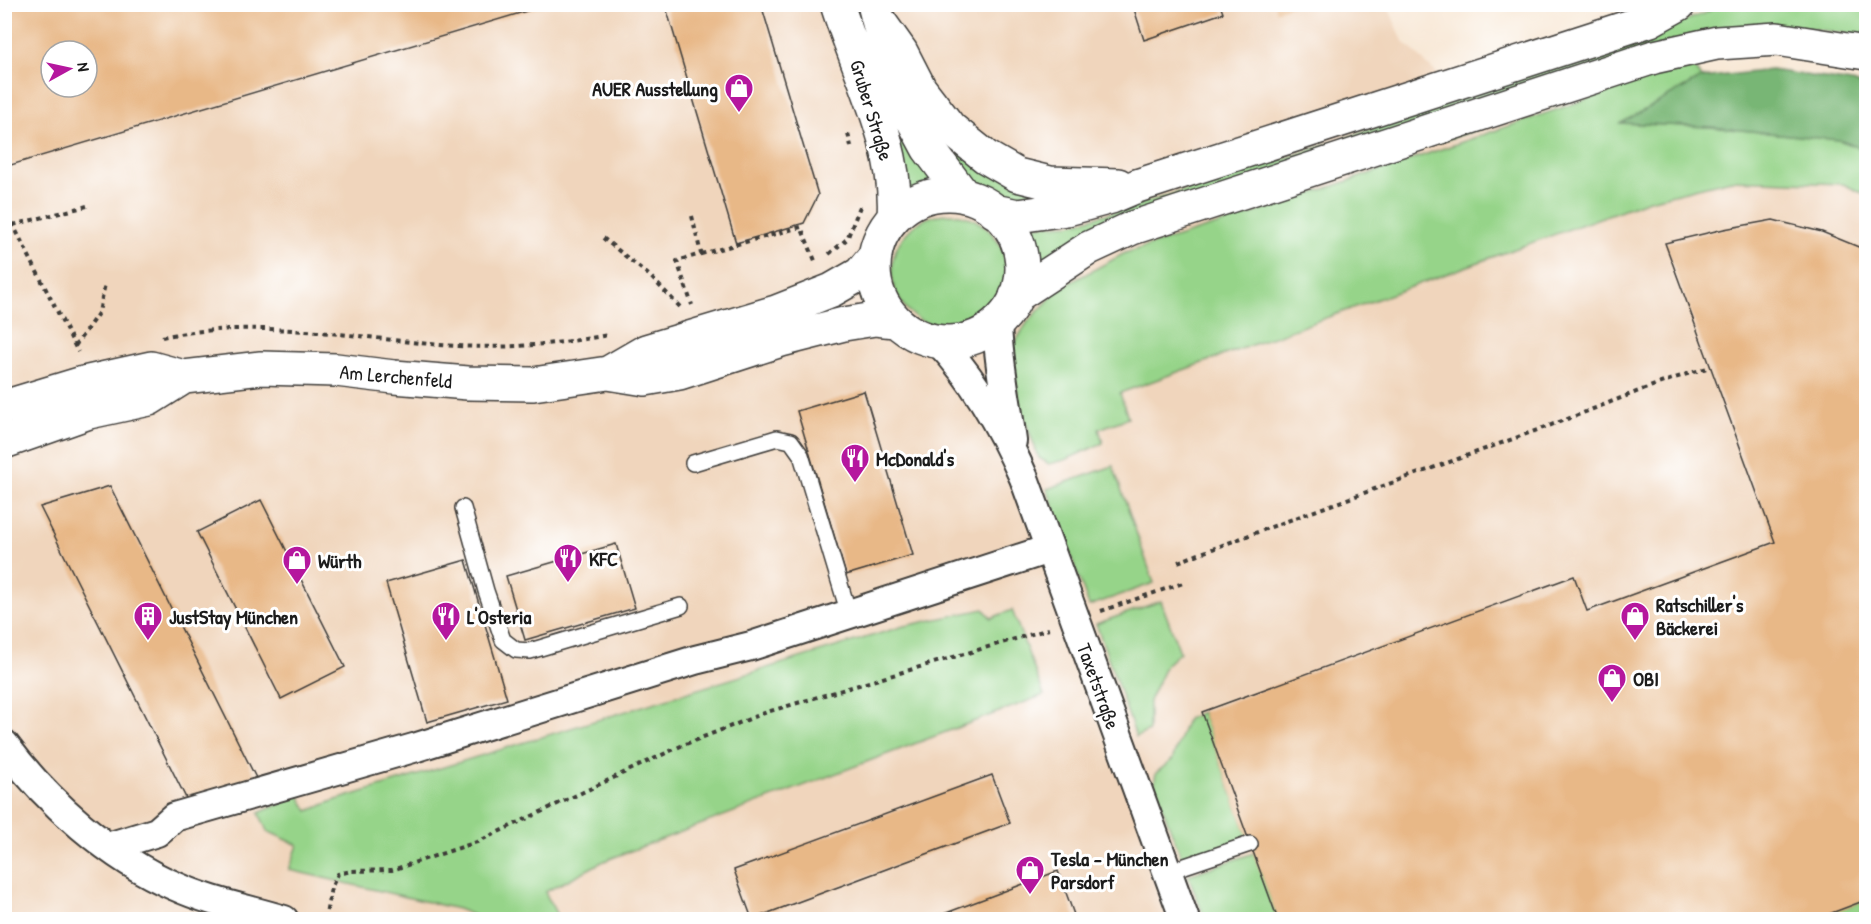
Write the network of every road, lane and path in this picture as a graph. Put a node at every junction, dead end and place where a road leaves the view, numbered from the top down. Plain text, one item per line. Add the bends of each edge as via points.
1 (837, 4) edge
2 (1679, 4) edge
3 (877, 13) edge
4 (1866, 53) edge
5 (846, 129) dead end
6 (855, 160) dead end
7 (1137, 186) junction
8 (964, 196) junction
9 (863, 197) dead end
10 (87, 206) dead end
11 (4, 207) edge
12 (994, 211) junction
13 (692, 216) dead end
14 (894, 217) junction
15 (13, 225) junction
16 (603, 238) dead end
17 (701, 254) junction
18 (875, 256) junction
19 (817, 264) junction
20 (805, 268) dead end
21 (105, 284) dead end
22 (1016, 296) junction
23 (896, 321) junction
24 (997, 324) junction
25 (609, 335) dead end
26 (157, 338) dead end
27 (939, 342) junction
28 (75, 346) junction
29 (80, 356) dead end
30 (1711, 367) dead end
31 (608, 373) junction
32 (184, 377) junction
33 (4, 407) edge
34 (4, 442) edge
35 (1013, 452) junction
36 (693, 463) dead end
37 (463, 508) dead end
38 (1049, 549) junction
39 (1178, 562) dead end
40 (1186, 582) dead end
41 (681, 606) dead end
42 (849, 614) junction
43 (1075, 620) junction
44 (4, 744) edge
45 (1250, 844) dead end
46 (108, 847) junction
47 (1167, 872) junction
48 (284, 920) edge
49 (325, 920) edge
50 (1185, 920) edge

1 - 14 main road, Gruber Straße via 882,131 896,194
2 - 7 main road via 1650,20
3 - 7 main road via 920,89 950,128 986,158 1017,175 1050,183
3 - 8 main road, Gruber Straße via 896,88 928,148
4 - 22 main road via 1777,39 1717,43 1654,57 1132,228 1089,248
5 - 6 path
7 - 12 main road via 1067,209 1018,216
8 - 12 main road, Am Lerchenfeld
8 - 14 main road, Am Lerchenfeld via 927,197 903,208
9 - 19 path via 847,239
10 - 15 path
11 - 15 path
12 - 22 main road, Am Lerchenfeld via 1018,244 1022,270
13 - 17 path
14 - 18 main road, Am Lerchenfeld via 885,228
15 - 28 path
16 - 17 path via 670,294 687,314 693,306 677,261
17 - 19 path via 801,227
18 - 23 main road, Am Lerchenfeld via 877,291
18 - 31 main road, Am Lerchenfeld via 860,274 827,292 776,312 646,351
19 - 20 path
21 - 28 path via 99,312
22 - 24 main road, Am Lerchenfeld
23 - 27 main road, Am Lerchenfeld via 915,335
23 - 31 main road, Am Lerchenfeld via 844,324 645,380
24 - 27 main road, Am Lerchenfeld via 975,337
24 - 35 street, Taxetstraße
25 - 26 path via 530,346 480,347 271,329
27 - 35 street, Taxetstraße via 960,364
28 - 29 path
30 - 39 path
31 - 32 main road, Am Lerchenfeld via 533,384 261,368
32 - 33 main road, Am Lerchenfeld via 151,368
32 - 34 main road, Am Lerchenfeld via 149,399 89,412
35 - 38 street, Taxetstraße
36 - 42 lane via 777,438 791,441 801,456
37 - 41 lane via 503,640 516,650 530,651
38 - 42 street
38 - 43 street, Taxetstraße
40 - 43 path
42 - 46 street via 174,817 157,832
43 - 47 street, Taxetstraße
43 - 49 path via 766,712 683,744 477,842 393,870 338,874
44 - 46 street via 66,812
45 - 47 lane
46 - 48 street via 173,886
47 - 50 street, Taxetstraße

